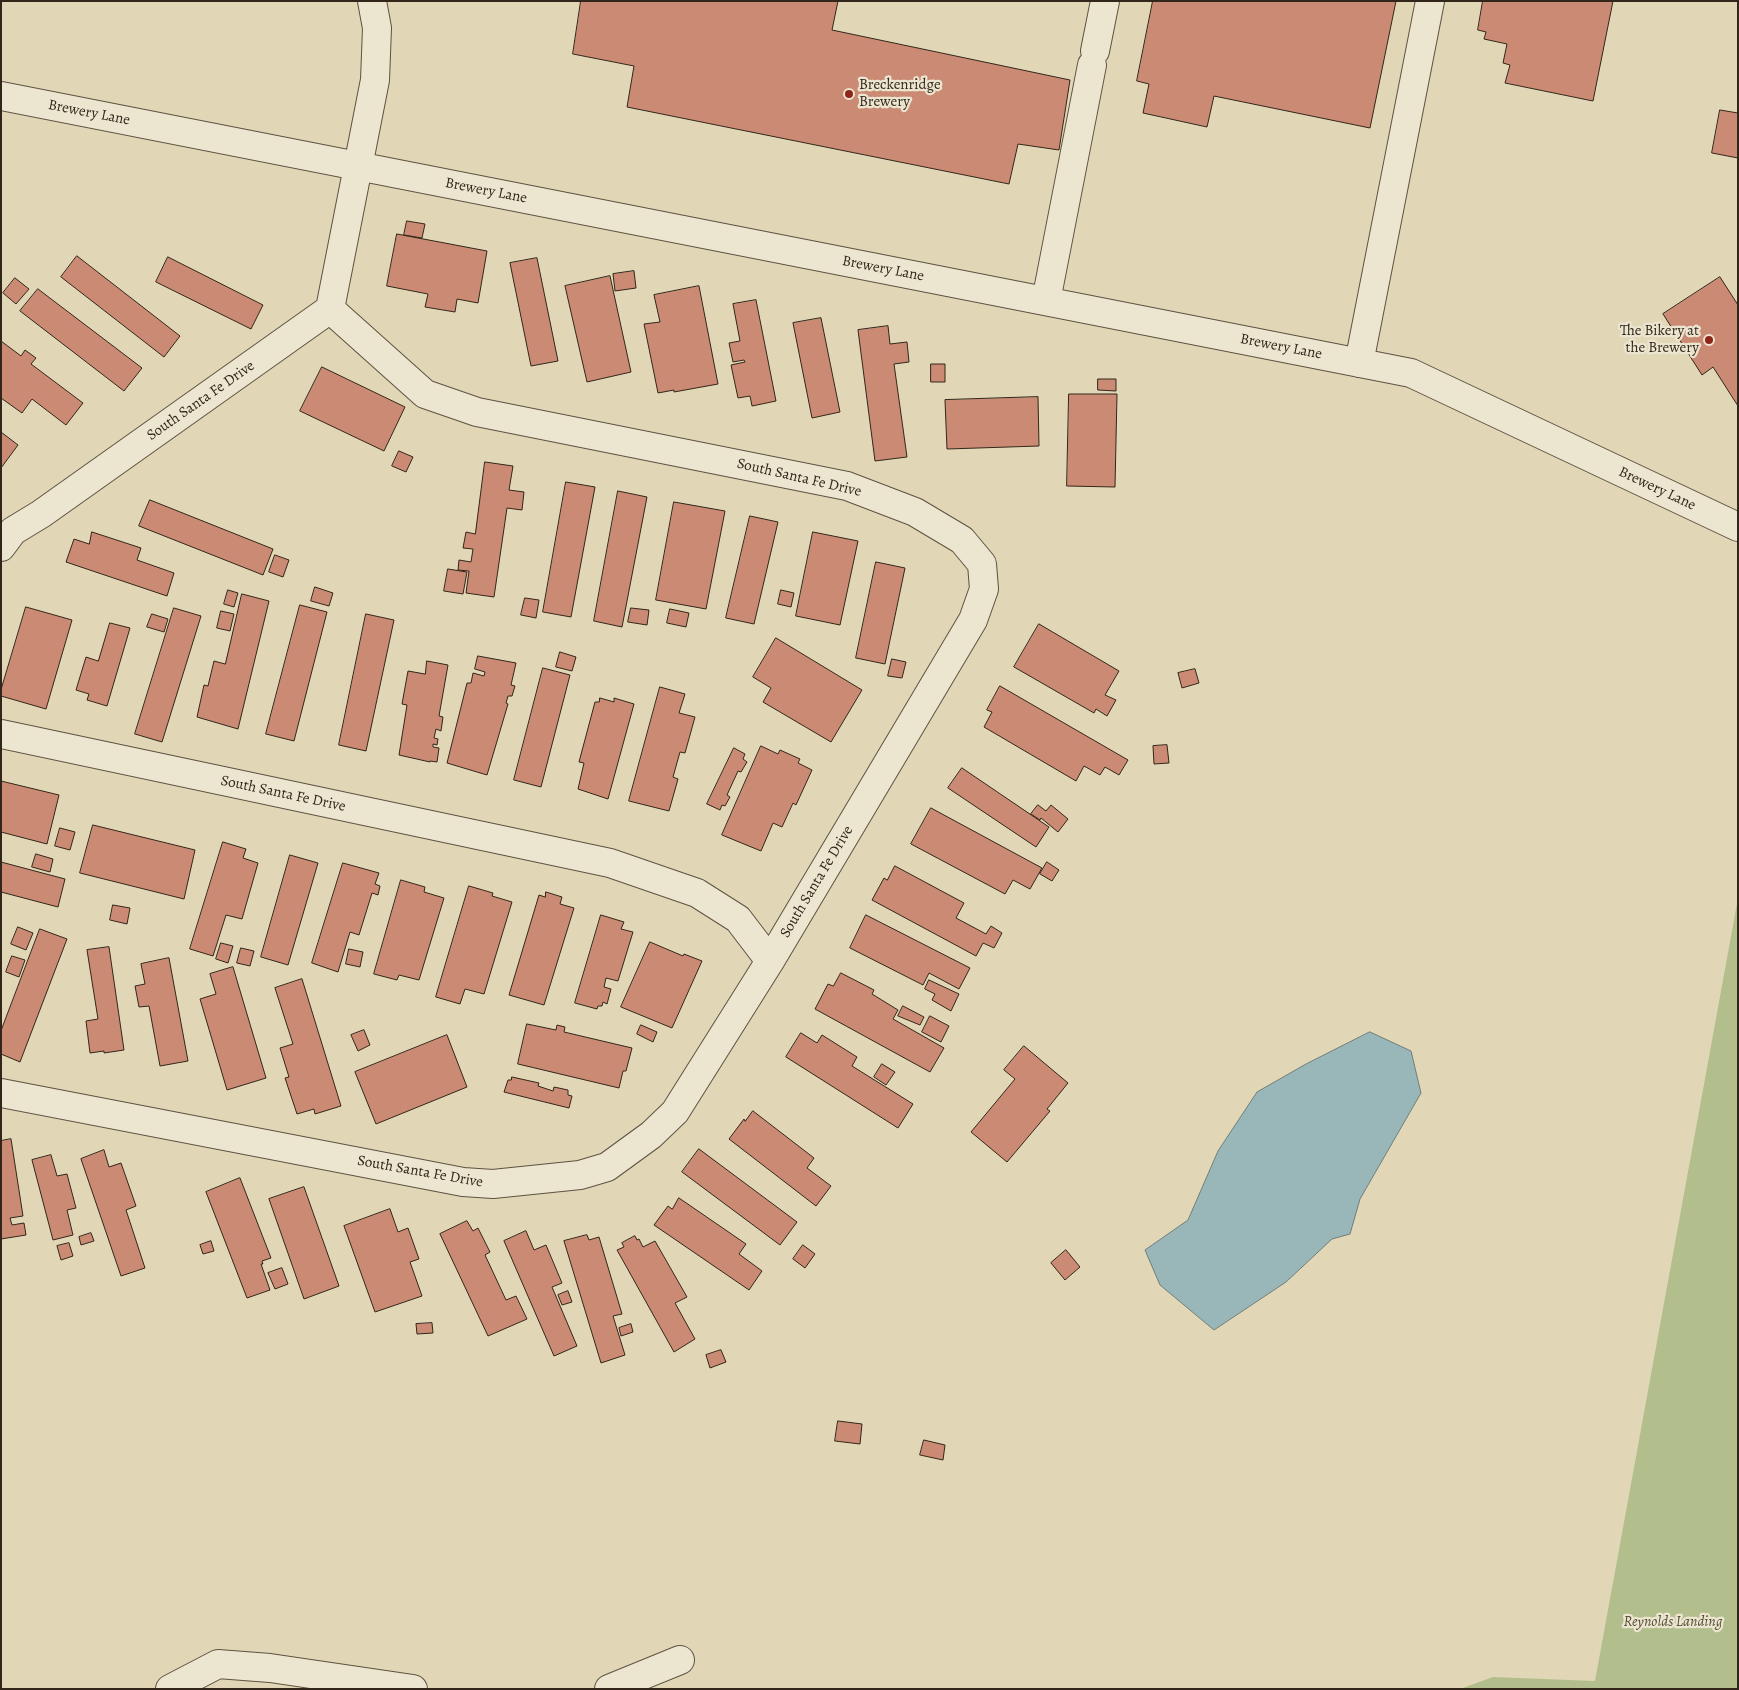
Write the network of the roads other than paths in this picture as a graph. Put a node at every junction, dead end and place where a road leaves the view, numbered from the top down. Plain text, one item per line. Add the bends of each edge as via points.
1 (372, 1) edge
2 (1105, 1) edge
3 (1430, 1) edge
4 (1, 96) edge
5 (357, 166) junction
6 (1046, 301) junction
7 (330, 309) junction
8 (1359, 363) junction
9 (1738, 527) edge
10 (1, 547) edge
11 (1, 734) edge
12 (770, 961) junction
13 (1, 1093) edge
14 (680, 1660) dead end
15 (170, 1689) edge
16 (413, 1689) edge
17 (609, 1689) edge

1 - 5 street via 377,28 375,80
2 - 6 street
3 - 8 street
4 - 5 street, Brewery Lane
5 - 6 street, Brewery Lane
5 - 7 street
6 - 8 street, Brewery Lane
7 - 10 street, South Santa Fe Drive via 13,531
7 - 12 street, South Santa Fe Drive via 425,394 477,412 847,486 915,512 962,540 982,564 984,589 973,620
8 - 9 street, Brewery Lane via 1411,373
11 - 12 street, South Santa Fe Drive via 610,863 697,893 738,919
12 - 13 street, South Santa Fe Drive via 675,1112 651,1136 607,1167 580,1175 493,1184 464,1182
14 - 17 street
15 - 16 street via 218,1664 270,1668

